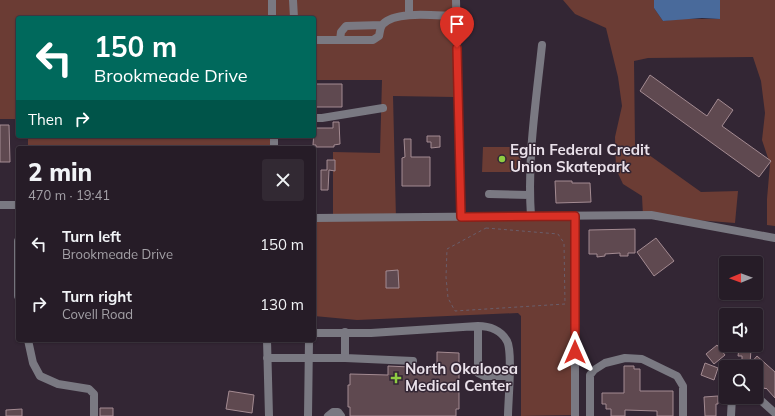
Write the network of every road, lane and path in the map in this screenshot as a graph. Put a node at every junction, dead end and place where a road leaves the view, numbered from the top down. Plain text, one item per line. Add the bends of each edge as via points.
1 (272, 0) edge
2 (293, 0) edge
3 (408, 0) edge
4 (456, 0) edge
5 (409, 15) junction
6 (272, 16) edge
7 (294, 16) edge
8 (457, 16) junction
9 (382, 25) junction
10 (316, 40) edge
11 (340, 40) junction
12 (542, 46) dead end
13 (383, 108) dead end
14 (316, 118) edge
15 (489, 194) dead end
16 (529, 195) junction
17 (0, 205) edge
18 (16, 205) edge
19 (531, 216) junction
20 (575, 216) junction
21 (461, 217) junction
22 (316, 218) edge
23 (775, 238) edge
24 (446, 276) joint
25 (478, 326) junction
26 (345, 332) junction
27 (316, 333) edge
28 (28, 342) edge
29 (267, 342) edge
30 (308, 342) edge
31 (267, 358) junction
32 (308, 358) junction
33 (344, 358) junction
34 (413, 361) dead end
35 (509, 376) junction
36 (763, 402) edge
37 (732, 404) edge
38 (775, 413) edge
39 (94, 416) edge
40 (269, 416) edge
41 (308, 416) edge
42 (328, 416) edge
43 (341, 416) edge
44 (508, 416) edge
45 (575, 416) edge
46 (590, 416) edge
47 (683, 416) edge
48 (731, 416) edge

1 - 6 street
2 - 7 street
3 - 5 street
4 - 8 street
5 - 8 street
5 - 9 street via 390,18
8 - 21 street
9 - 11 street via 378,36 373,40
9 - 11 street via 346,26 341,32
10 - 11 street
12 - 16 street
13 - 14 street
15 - 16 street
16 - 19 street
17 - 18 street
19 - 20 street
19 - 21 street
20 - 23 street via 651,215
20 - 45 street
21 - 22 street
24 - 24 path via 447,249 486,228 558,234 564,243 565,304 455,311 448,298
25 - 26 street via 371,333
25 - 35 street via 496,329 506,339 509,351
25 - 35 street via 478,373 484,376
26 - 27 street
26 - 33 street
28 - 39 street via 33,363 40,376 58,384 89,389 94,394
29 - 31 street
30 - 32 street
31 - 32 street
31 - 40 street
32 - 33 street
32 - 41 street
33 - 34 street
35 - 44 street
36 - 38 street
37 - 48 street
42 - 43 street via 338,412
46 - 47 street via 590,375 605,364 625,358 642,360 677,376 683,386

